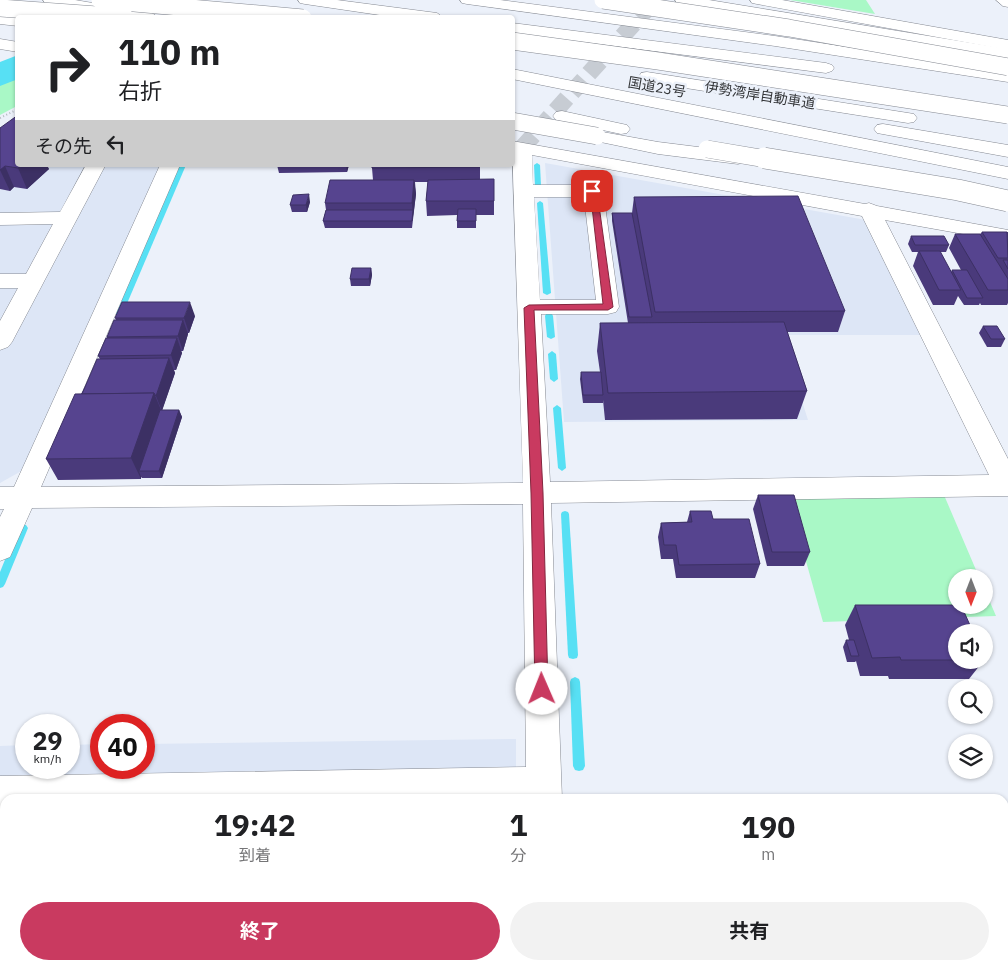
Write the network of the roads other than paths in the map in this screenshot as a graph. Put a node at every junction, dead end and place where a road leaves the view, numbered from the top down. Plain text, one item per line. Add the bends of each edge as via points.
1 (1, 0) edge
2 (50, 0) edge
3 (100, 0) edge
4 (140, 0) edge
5 (196, 0) edge
6 (305, 0) edge
7 (325, 0) edge
8 (467, 0) edge
9 (603, 0) edge
10 (682, 0) edge
11 (756, 0) edge
12 (1003, 0) edge
13 (1008, 3) edge
14 (353, 6) junction
15 (0, 8) edge
16 (66, 15) edge
17 (92, 15) edge
18 (134, 15) edge
19 (218, 15) edge
20 (267, 15) edge
21 (269, 15) edge
22 (416, 15) edge
23 (0, 19) edge
24 (630, 21) junction
25 (15, 22) edge
26 (515, 28) edge
27 (0, 31) edge
28 (15, 33) edge
29 (515, 41) edge
30 (0, 44) edge
31 (1008, 45) edge
32 (15, 46) edge
33 (1008, 54) edge
34 (1008, 58) edge
35 (515, 62) edge
36 (1008, 67) edge
37 (843, 70) dead end
38 (515, 71) edge
39 (515, 74) edge
40 (630, 74) dead end
41 (533, 77) junction
42 (1008, 77) edge
43 (515, 107) edge
44 (1008, 115) edge
45 (515, 122) edge
46 (1008, 134) edge
47 (517, 147) edge
48 (658, 148) junction
49 (1008, 151) edge
50 (94, 167) edge
51 (169, 167) edge
52 (1008, 173) edge
53 (1008, 184) edge
54 (524, 192) junction
55 (1008, 201) edge
56 (1008, 208) edge
57 (870, 210) junction
58 (67, 218) junction
59 (0, 219) edge
60 (1008, 236) edge
61 (0, 281) edge
62 (33, 281) junction
63 (529, 308) junction
64 (6, 322) edge
65 (0, 342) edge
66 (1008, 485) edge
67 (537, 493) junction
68 (11, 498) edge
69 (0, 549) edge
70 (544, 791) edge
71 (0, 793) edge

1 - 16 main road, bridge
2 - 18 main road
3 - 21 main road, bridge
4 - 19 main road, bridge
5 - 20 main road
6 - 14 main road
7 - 14 main road
8 - 24 main road
9 - 36 main road, bridge via 789,28
10 - 33 main road
11 - 31 main road
12 - 13 main road
14 - 22 main road
15 - 17 main road, bridge
23 - 25 main road
24 - 34 main road via 928,55
24 - 42 main road
26 - 37 main road
27 - 28 main road
29 - 44 main road, 伊勢湾岸自動車道, bridge via 658,60
30 - 32 main road
35 - 49 main road, 国道23号
38 - 41 main road
39 - 41 main road
40 - 46 main road, 伊勢湾岸自動車道
41 - 52 main road
43 - 55 main road, bridge via 707,149
45 - 48 main road, bridge
47 - 54 main road
47 - 57 main road
48 - 53 main road
48 - 56 main road
50 - 58 main road
51 - 68 main road
54 - 63 main road
54 - 63 main road via 592,191 608,307
57 - 60 main road
57 - 66 main road
58 - 59 main road
58 - 62 main road
61 - 62 main road
62 - 64 main road
63 - 67 main road
64 - 65 main road
66 - 67 main road
67 - 68 main road
67 - 70 main road
68 - 69 main road
70 - 71 main road

